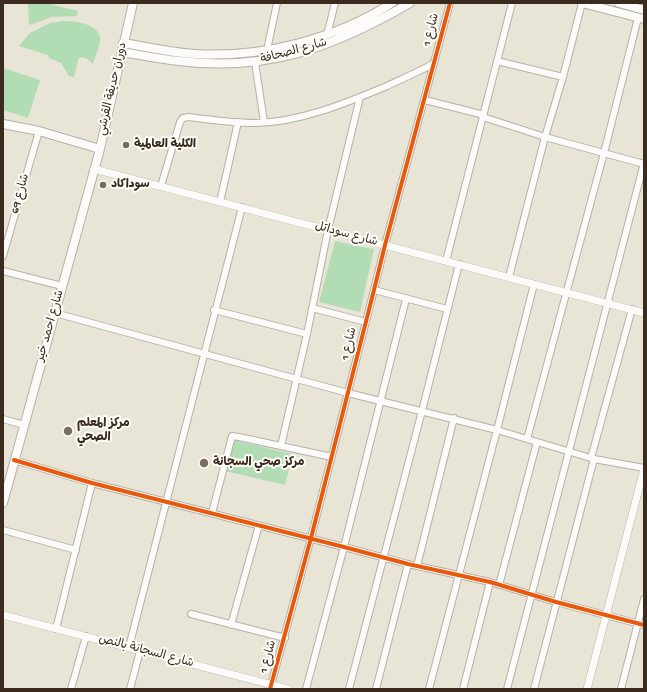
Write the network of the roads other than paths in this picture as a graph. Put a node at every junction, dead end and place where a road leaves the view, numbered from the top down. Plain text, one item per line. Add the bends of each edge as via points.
1 (133, 3) edge
2 (277, 3) edge
3 (335, 3) edge
4 (392, 3) edge
5 (410, 3) edge
6 (450, 3) edge
7 (512, 3) edge
8 (582, 3) edge
9 (619, 3) edge
10 (644, 10) edge
11 (641, 18) edge
12 (326, 35) junction
13 (122, 47) junction
14 (267, 50) junction
15 (497, 61) junction
16 (255, 62) junction
17 (433, 64) junction
18 (563, 77) junction
19 (360, 97) junction
20 (425, 100) junction
21 (483, 116) junction
22 (238, 122) junction
23 (264, 122) junction
24 (3, 124) edge
25 (38, 131) junction
26 (545, 136) junction
27 (100, 149) junction
28 (604, 153) junction
29 (644, 163) edge
30 (94, 169) junction
31 (161, 186) junction
32 (220, 202) junction
33 (242, 207) junction
34 (328, 230) junction
35 (384, 245) junction
36 (3, 256) edge
37 (446, 261) junction
38 (459, 264) junction
39 (3, 271) edge
40 (509, 277) junction
41 (534, 284) junction
42 (62, 286) junction
43 (374, 290) junction
44 (566, 292) junction
45 (406, 299) junction
46 (607, 303) junction
47 (312, 308) junction
48 (447, 309) junction
49 (632, 309) junction
50 (214, 310) junction
51 (55, 313) junction
52 (644, 313) edge
53 (366, 322) junction
54 (307, 334) junction
55 (203, 354) junction
56 (297, 378) junction
57 (348, 393) junction
58 (381, 401) junction
59 (422, 411) junction
60 (3, 418) edge
61 (454, 418) junction
62 (24, 424) junction
63 (497, 430) junction
64 (527, 439) junction
65 (537, 442) junction
66 (281, 446) junction
67 (568, 450) junction
68 (332, 457) junction
69 (593, 458) junction
70 (14, 460) junction
71 (644, 469) edge
72 (92, 483) junction
73 (167, 502) junction
74 (3, 503) edge
75 (212, 513) junction
76 (259, 525) junction
77 (3, 530) edge
78 (311, 538) junction
79 (344, 547) junction
80 (76, 550) junction
81 (384, 558) junction
82 (408, 564) junction
83 (417, 566) junction
84 (459, 576) junction
85 (490, 582) junction
86 (499, 585) junction
87 (531, 594) junction
88 (644, 599) edge
89 (556, 602) junction
90 (191, 614) dead end
91 (3, 615) edge
92 (607, 615) junction
93 (641, 624) edge
94 (231, 625) junction
95 (56, 629) junction
96 (86, 636) junction
97 (285, 638) junction
98 (129, 647) junction
99 (140, 651) junction
100 (270, 687) edge
101 (71, 689) edge
102 (130, 689) edge
103 (288, 689) edge
104 (306, 689) edge
105 (349, 689) edge
106 (376, 689) edge
107 (429, 689) edge
108 (462, 689) edge
109 (507, 689) edge
110 (534, 689) edge
111 (587, 689) edge
112 (621, 689) edge

1 - 13 main road, دوران حديقة القرشي
2 - 14 street
3 - 12 street
4 - 12 main road, شارع الصحافة
5 - 16 main road, شارع الصحافة via 378,22 345,37 306,51
6 - 17 street, شارع 1
7 - 15 street
8 - 11 main road
8 - 18 street
9 - 10 main road
11 - 28 street
12 - 14 main road, شارع الصحافة
13 - 14 main road, شارع الصحافة via 228,55
13 - 16 main road, شارع الصحافة via 165,59 196,63
13 - 27 main road, دوران حديقة القرشي
15 - 18 street
15 - 21 street
16 - 23 street
17 - 19 street
17 - 20 street, شارع 1
18 - 26 street
19 - 23 street via 307,115
19 - 34 street
20 - 21 street
20 - 35 street, شارع 1
21 - 26 street
21 - 37 street
22 - 23 street
22 - 31 street via 189,118 181,120
22 - 32 street
24 - 25 main road, دوران حديقة القرشي
25 - 27 main road, دوران حديقة القرشي
25 - 36 street, شارع 69
26 - 28 street
26 - 40 street
27 - 30 main road, شارع احمد خير
28 - 29 street
28 - 44 street
29 - 46 street
30 - 31 street, شارع سوداتل
30 - 42 main road, شارع احمد خير
31 - 32 street, شارع سوداتل
32 - 33 street, شارع سوداتل
33 - 34 street, شارع سوداتل
33 - 50 street
34 - 35 street, شارع سوداتل
34 - 47 street
35 - 37 street, شارع سوداتل
35 - 43 street, شارع 1
37 - 38 street, شارع سوداتل
38 - 40 street, شارع سوداتل
38 - 48 street
39 - 42 street
40 - 41 street, شارع سوداتل
41 - 44 street, شارع سوداتل
41 - 63 street
42 - 51 main road, شارع احمد خير
43 - 45 street
43 - 53 street, شارع 1
44 - 46 street, شارع سوداتل
44 - 64 street
45 - 48 street
45 - 58 street
46 - 49 street, شارع سوداتل
46 - 67 street
47 - 53 street
47 - 54 street
48 - 59 street
49 - 52 street, شارع سوداتل
49 - 69 street
50 - 54 street
50 - 55 street
51 - 55 street
51 - 62 main road, شارع احمد خير
53 - 57 street, شارع 1
54 - 56 street
55 - 56 street
55 - 73 street
56 - 57 street
56 - 66 street
57 - 58 street
57 - 68 street, شارع 1
58 - 59 street
58 - 79 street
59 - 61 street
59 - 81 street
60 - 62 street
61 - 63 street
61 - 83 street
62 - 70 main road, شارع احمد خير
63 - 64 street
63 - 84 street
64 - 65 street
65 - 67 street
65 - 86 street
66 - 68 street
66 - 75 street via 232,436
67 - 69 street
67 - 87 street
68 - 78 street, شارع 1
69 - 71 street
69 - 89 street
70 - 72 street
70 - 74 main road, شارع احمد خير
71 - 92 street
72 - 73 street
72 - 80 street
73 - 75 street
73 - 98 street
75 - 76 street
76 - 78 street
76 - 94 street
77 - 80 street
78 - 79 street
78 - 97 street, شارع 1
79 - 81 street
79 - 104 street
80 - 95 street
81 - 82 street
81 - 105 street
82 - 83 street
82 - 106 street
83 - 84 street
84 - 85 street
84 - 107 street
85 - 86 street
85 - 108 street
86 - 87 street
87 - 89 street
87 - 109 street
88 - 93 street
89 - 92 street
89 - 110 street
90 - 94 street
91 - 95 street, شارع السجانة بالنص
92 - 93 street
92 - 111 street
93 - 112 street
94 - 97 street
95 - 96 street, شارع السجانة بالنص
96 - 98 street, شارع السجانة بالنص
96 - 101 street
97 - 100 street, شارع 1
98 - 99 street, شارع السجانة بالنص
99 - 100 street, شارع السجانة بالنص
99 - 102 street
100 - 103 street, شارع السجانة بالنص

